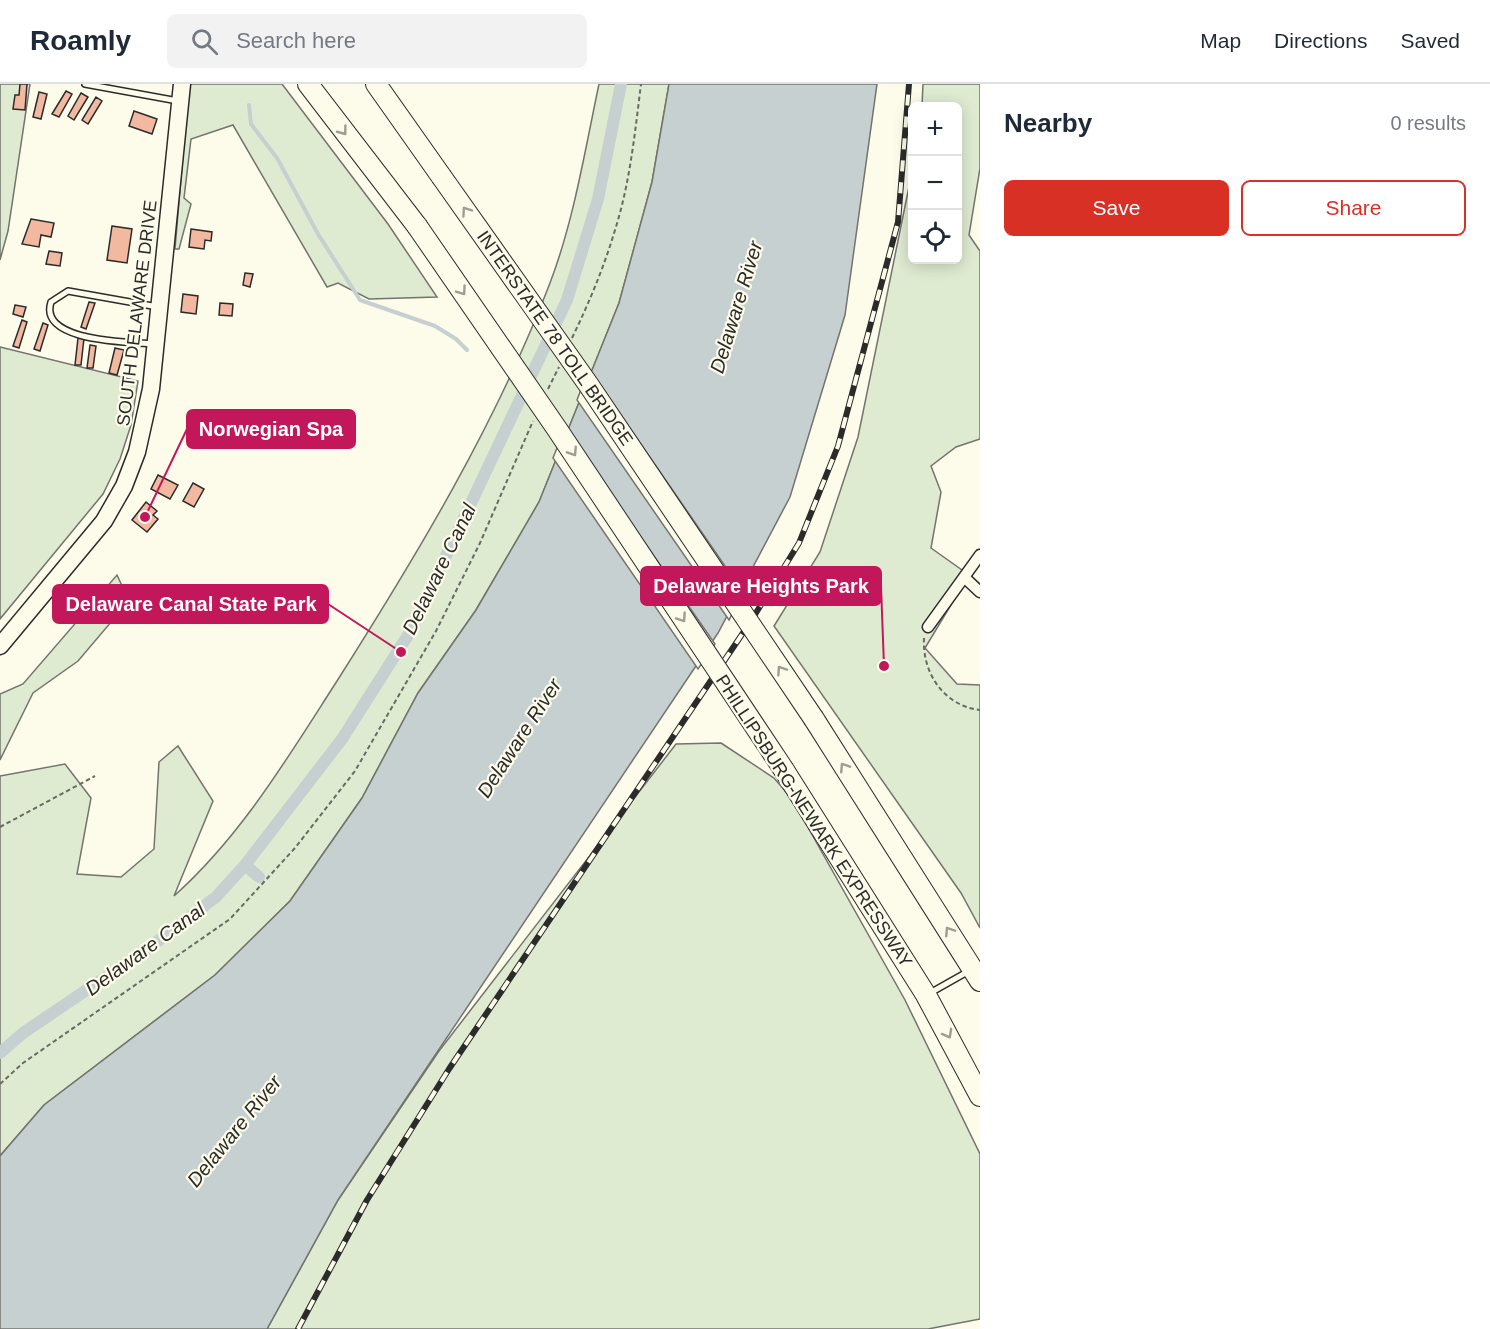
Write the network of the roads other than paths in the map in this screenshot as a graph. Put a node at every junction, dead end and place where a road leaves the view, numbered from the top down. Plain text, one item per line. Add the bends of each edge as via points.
1 (85, 84) edge
2 (182, 84) edge
3 (308, 84) edge
4 (376, 84) edge
5 (181, 102) junction
6 (160, 307) junction
7 (156, 344) junction
8 (980, 555) edge
9 (964, 577) junction
10 (980, 592) edge
11 (928, 627) road end
12 (0, 646) edge
13 (976, 975) edge
14 (926, 995) junction
15 (980, 1096) edge

1 - 5 lane
2 - 5 highway, SOUTH DELAWARE DRIVE
3 -> 14 highway, PHILLIPSBURG-NEWARK EXPRESSWAY, bridge via 417,226 557,429 784,770
13 -> 4 highway, INTERSTATE 78 TOLL BRIDGE, bridge via 814,719 667,500
5 - 6 highway, SOUTH DELAWARE DRIVE
6 - 7 highway, SOUTH DELAWARE DRIVE
6 - 7 lane via 68,291 51,302 48,310 51,320 72,334
7 - 12 highway, SOUTH DELAWARE DRIVE via 142,434 119,495 96,531
8 - 9 street
9 - 10 street
9 - 11 street
13 - 14 lane
14 -> 15 highway, PHILLIPSBURG-NEWARK EXPRESSWAY

